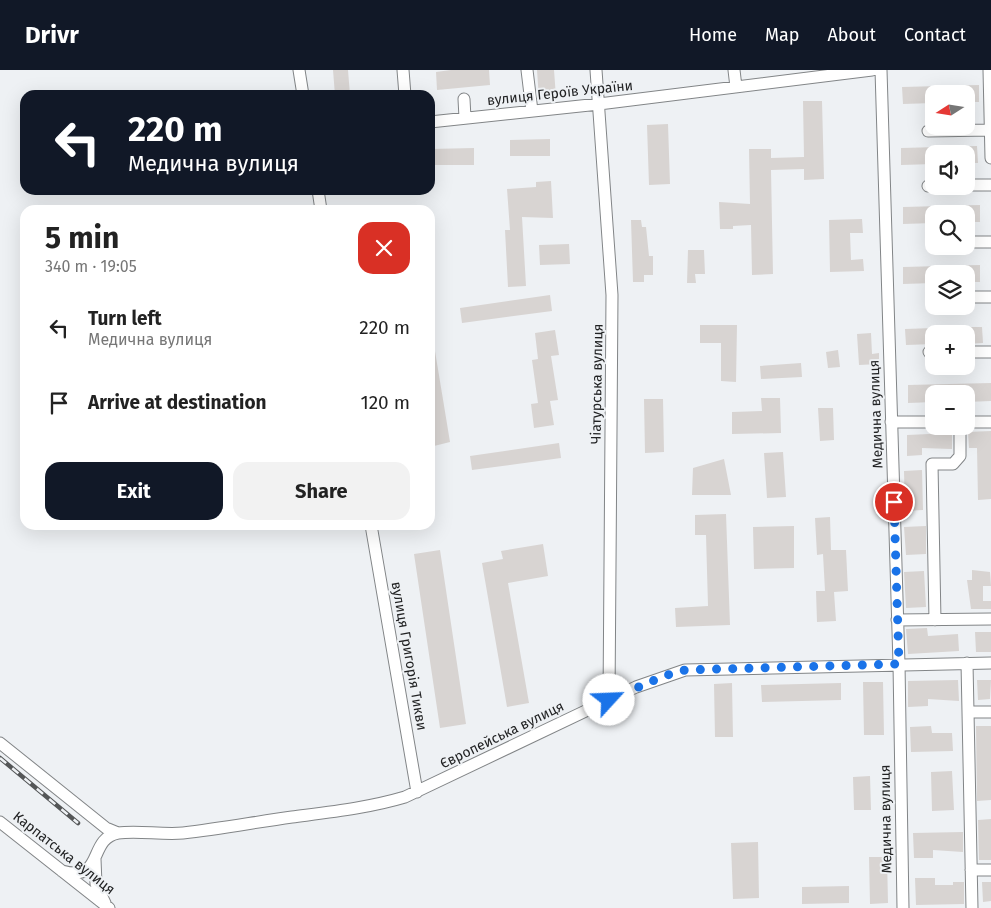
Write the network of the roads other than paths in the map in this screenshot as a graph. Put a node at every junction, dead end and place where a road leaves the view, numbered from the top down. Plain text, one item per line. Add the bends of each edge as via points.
1 (299, 70) edge
2 (403, 70) edge
3 (527, 70) edge
4 (596, 70) edge
5 (734, 70) edge
6 (872, 70) edge
7 (881, 70) edge
8 (988, 70) edge
9 (736, 87) junction
10 (302, 90) edge
11 (405, 90) edge
12 (464, 99) dead end
13 (599, 104) junction
14 (532, 111) junction
15 (465, 118) junction
16 (435, 121) edge
17 (975, 130) edge
18 (990, 130) edge
19 (991, 158) edge
20 (975, 185) edge
21 (991, 185) edge
22 (975, 242) edge
23 (991, 242) edge
24 (975, 297) edge
25 (991, 297) edge
26 (975, 352) edge
27 (991, 352) edge
28 (891, 422) junction
29 (925, 422) edge
30 (975, 422) edge
31 (991, 422) edge
32 (960, 435) edge
33 (372, 530) edge
34 (991, 619) edge
35 (898, 620) junction
36 (936, 620) junction
37 (967, 663) junction
38 (991, 663) edge
39 (899, 664) junction
40 (609, 700) junction
41 (968, 712) junction
42 (991, 712) edge
43 (0, 743) edge
44 (417, 792) junction
45 (0, 822) edge
46 (118, 833) junction
47 (96, 857) junction
48 (971, 870) junction
49 (991, 870) edge
50 (62, 871) junction
51 (108, 907) edge
52 (903, 908) edge
53 (972, 908) edge

1 - 10 street
2 - 11 street
3 - 14 street
4 - 13 street, Чіатурська вулиця
5 - 9 street
6 - 9 street, вулиця Героїв України
7 - 28 street, Медична вулиця
8 - 18 street
9 - 13 street, вулиця Героїв України
12 - 15 street
13 - 14 street, вулиця Героїв України
13 - 40 street, Чіатурська вулиця via 612,295
14 - 15 street, вулиця Героїв України
15 - 16 street, вулиця Героїв України
17 - 18 street
18 - 19 street
20 - 21 street
22 - 23 street
24 - 25 street
26 - 27 street
28 - 29 street
28 - 35 street, Медична вулиця
30 - 31 street
32 - 36 street via 960,456 953,464 932,464
33 - 44 street, вулиця Григорія Тикви
34 - 36 street
35 - 36 street
35 - 39 street, Медична вулиця
37 - 38 street, Європейська вулиця
37 - 39 street, Європейська вулиця
37 - 41 street
39 - 40 street, Європейська вулиця via 685,670
39 - 52 street, Медична вулиця
40 - 44 street, Європейська вулиця
41 - 42 street
41 - 48 street
43 - 46 street via 106,828
44 - 46 street, Європейська вулиця via 365,807 202,830 165,834
45 - 50 street, Карпатська вулиця
46 - 47 street via 103,842
47 - 50 street via 84,873
47 - 51 street via 96,884
48 - 49 street
48 - 53 street
50 - 51 street, Карпатська вулиця

